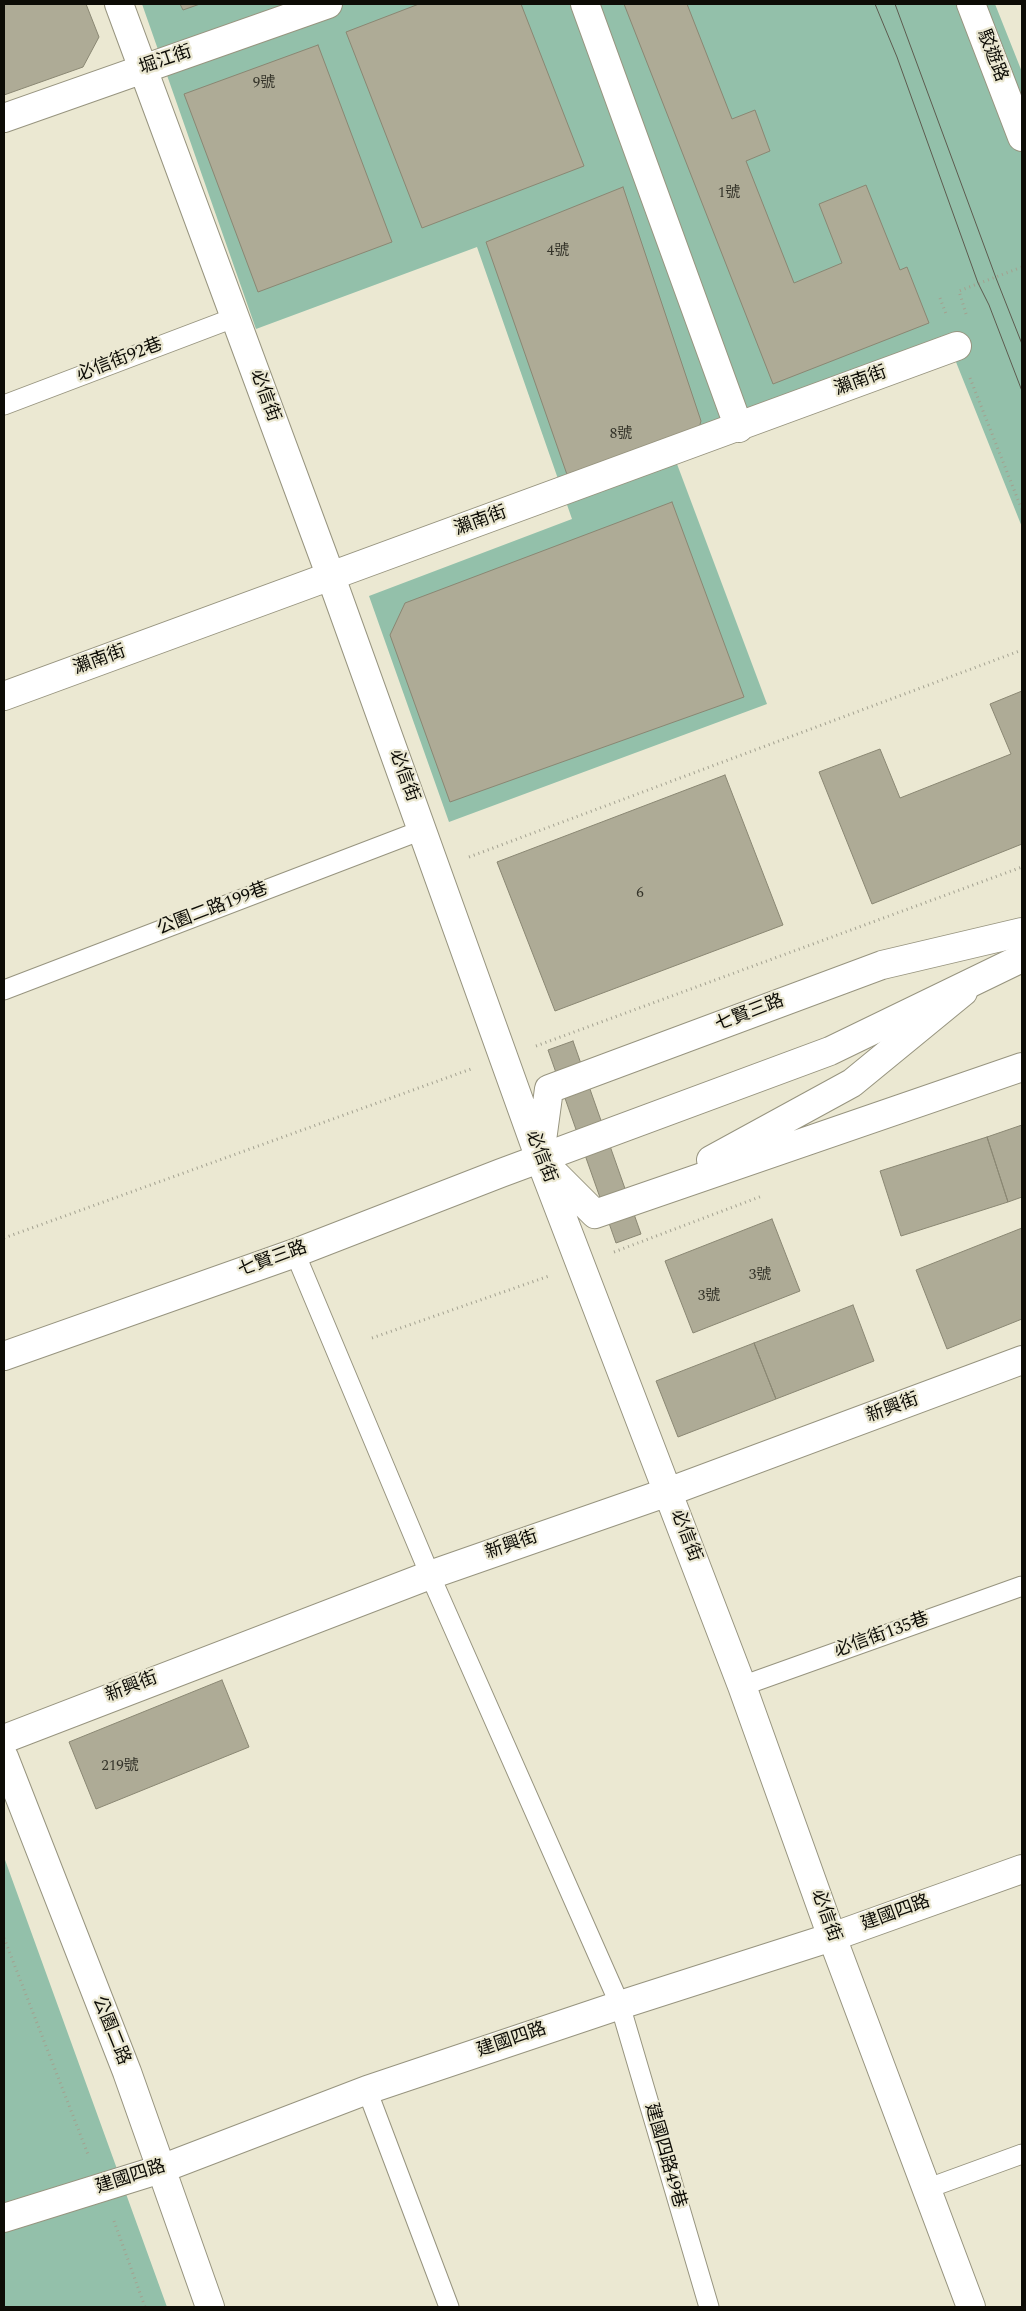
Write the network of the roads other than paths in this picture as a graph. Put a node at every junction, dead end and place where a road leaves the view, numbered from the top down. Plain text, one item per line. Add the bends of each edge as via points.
1 (119, 4) edge
2 (328, 4) edge
3 (585, 4) edge
4 (971, 4) edge
5 (142, 69) junction
6 (4, 118) edge
7 (1022, 137) edge
8 (236, 317) junction
9 (963, 335) road end
10 (4, 405) edge
11 (740, 428) junction
12 (331, 577) junction
13 (4, 696) edge
14 (422, 830) junction
15 (1022, 932) edge
16 (1022, 958) edge
17 (975, 982) junction
18 (4, 990) edge
19 (1022, 1067) edge
20 (540, 1159) junction
21 (642, 1198) junction
22 (295, 1253) junction
23 (4, 1356) edge
24 (1022, 1360) edge
25 (668, 1492) junction
26 (430, 1575) junction
27 (1022, 1586) edge
28 (742, 1686) junction
29 (4, 1739) edge
30 (4, 1757) edge
31 (1022, 1869) edge
32 (832, 1937) junction
33 (620, 2004) junction
34 (368, 2090) junction
35 (1022, 2154) edge
36 (161, 2169) junction
37 (926, 2189) junction
38 (4, 2218) edge
39 (210, 2307) edge
40 (449, 2307) edge
41 (708, 2307) edge
42 (971, 2307) edge

1 - 5 street, 必信街
2 - 5 street, 堀江街
3 - 11 street
4 - 7 street, 駁遊路
5 - 6 street, 堀江街
5 - 8 street, 必信街
8 - 10 lane, 必信街92巷
8 - 12 street, 必信街
9 - 11 street, 瀨南街
11 - 12 street, 瀨南街
12 - 13 street, 瀨南街
12 - 14 street, 必信街
14 - 18 lane, 公園二路199巷
14 - 20 street, 必信街
15 - 20 street, 七賢三路 via 882,964 549,1089
16 - 17 street, 七賢三路
17 - 20 street, 七賢三路 via 830,1051
17 - 21 street, 七賢三路 via 852,1083
19 - 21 street, 七賢三路
20 - 21 street, 七賢三路 via 595,1214
20 - 22 street, 七賢三路
20 - 25 street, 必信街
22 - 23 street, 七賢三路
22 - 26 lane, 建國四路49巷
24 - 25 street, 新興街
25 - 26 street, 新興街
25 - 28 street, 必信街
26 - 29 street, 新興街
26 - 33 lane, 建國四路49巷
27 - 28 lane, 必信街135巷
28 - 32 street, 必信街
30 - 36 street, 公園二路 via 127,2072
31 - 32 street, 建國四路
32 - 33 street, 建國四路
32 - 37 street, 必信街
33 - 34 street, 建國四路
33 - 41 lane, 建國四路49巷
34 - 36 street, 建國四路
34 - 40 lane
35 - 37 lane
36 - 38 street, 建國四路
36 - 39 street, 公園二路
37 - 42 street, 必信街

